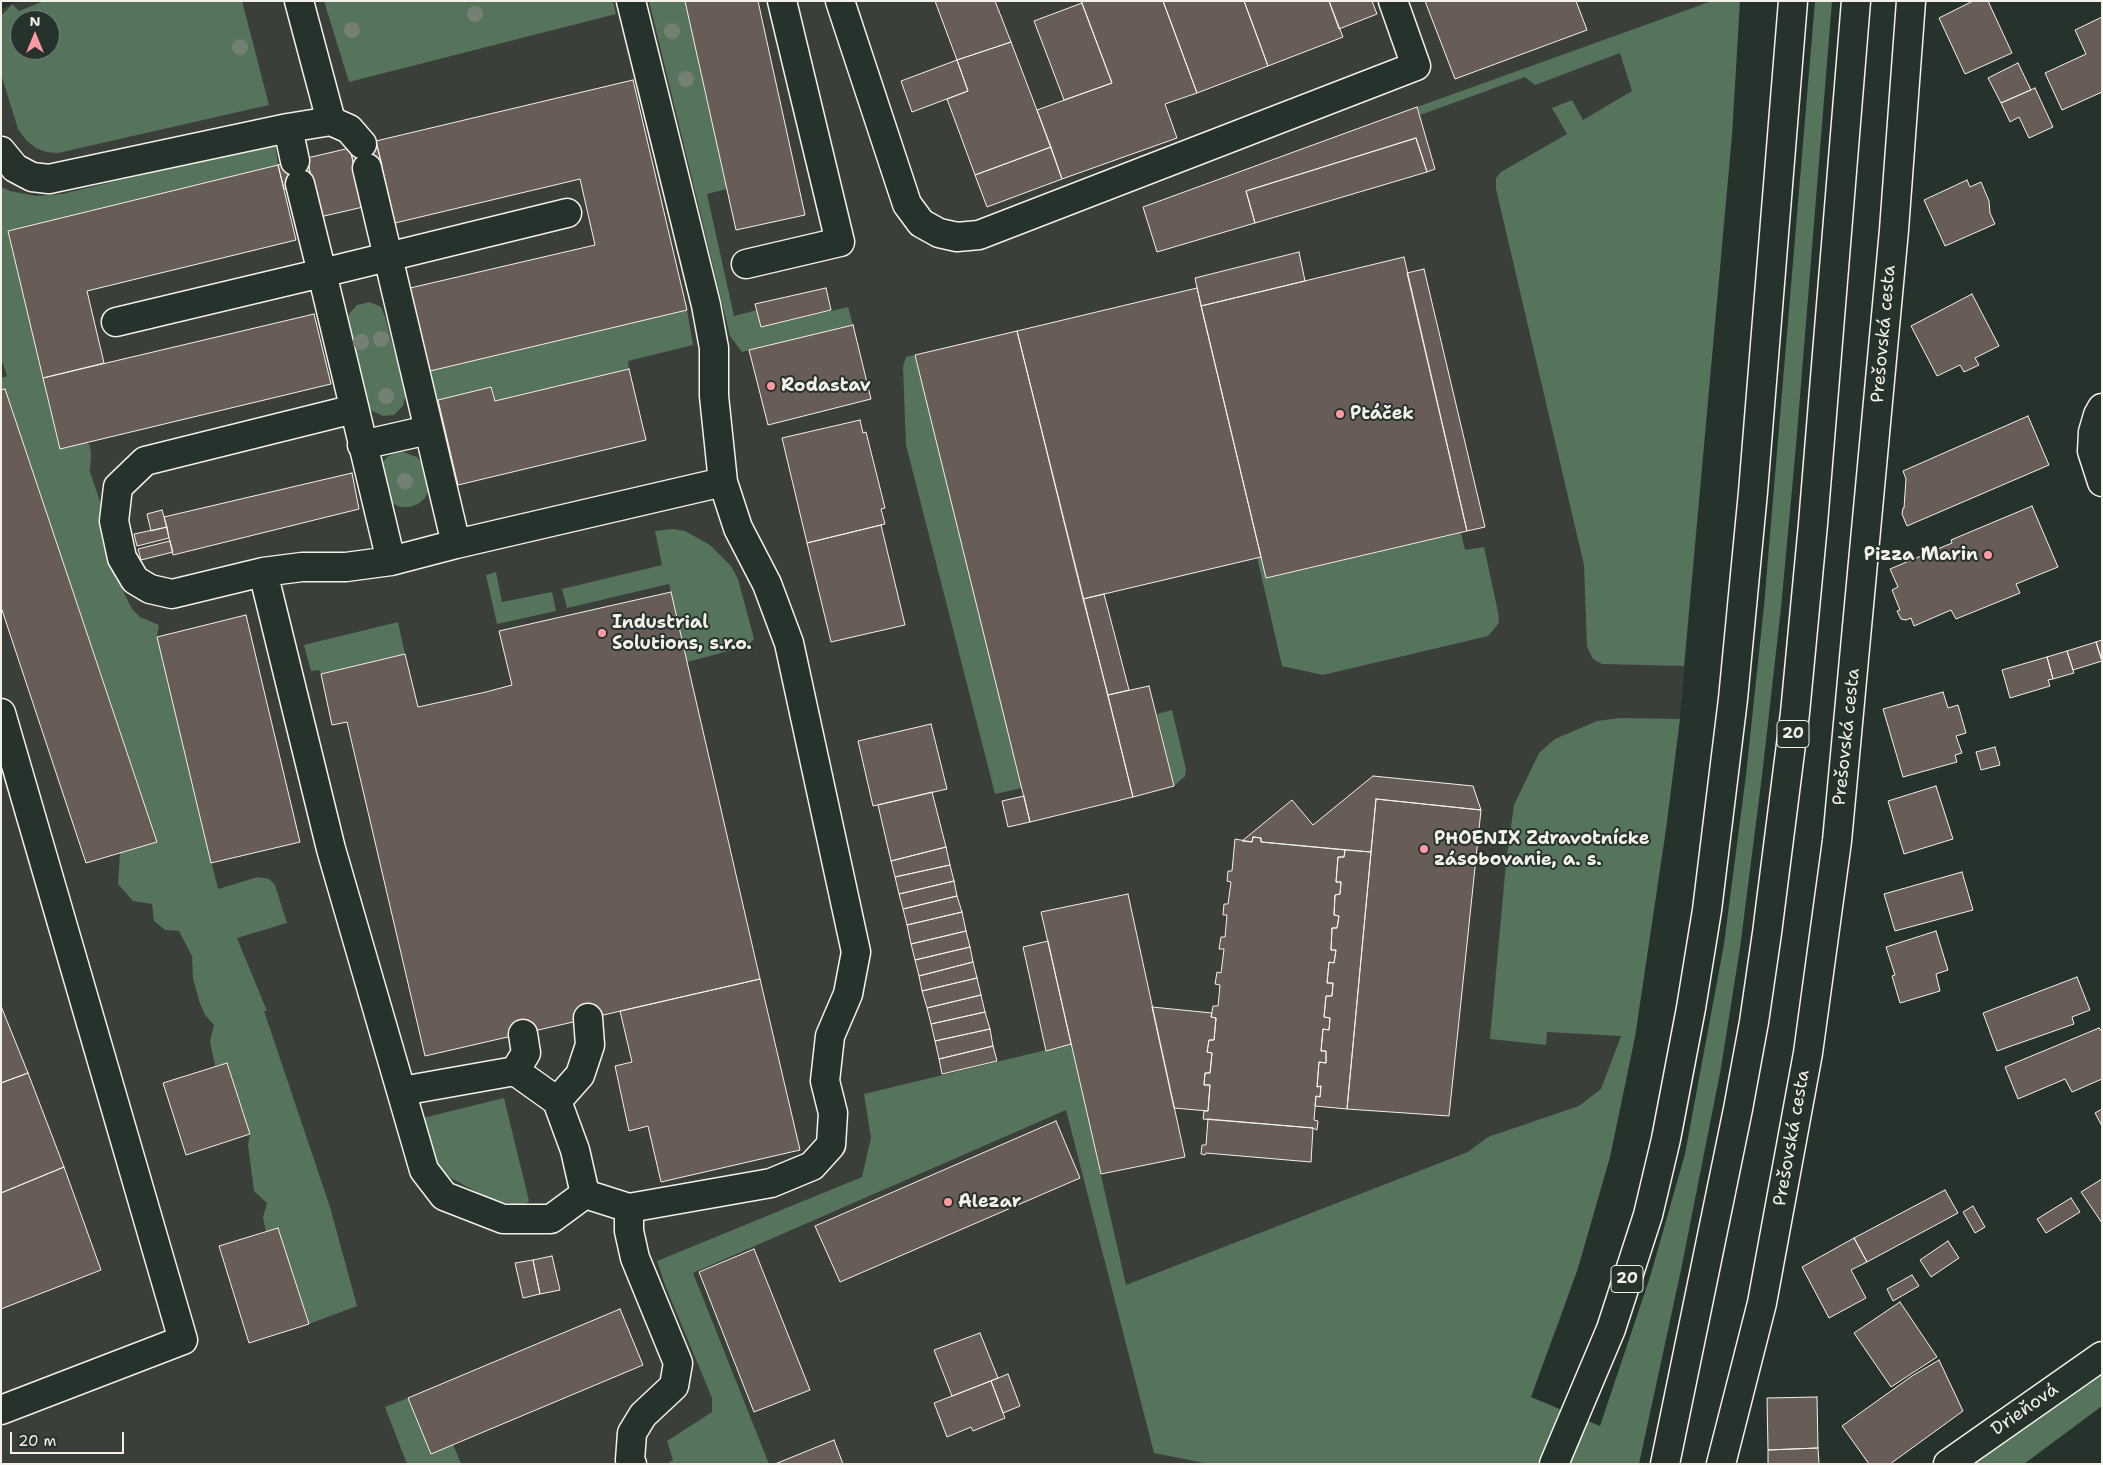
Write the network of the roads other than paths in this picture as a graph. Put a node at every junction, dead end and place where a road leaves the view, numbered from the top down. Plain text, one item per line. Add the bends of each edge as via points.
1 (299, 1) edge
2 (631, 1) edge
3 (782, 1) edge
4 (840, 1) edge
5 (1393, 1) edge
6 (1794, 1) edge
7 (1856, 1) edge
8 (1910, 1) edge
9 (331, 121) junction
10 (288, 128) junction
11 (1, 151) edge
12 (567, 213) dead end
13 (388, 257) junction
14 (746, 264) dead end
15 (322, 273) junction
16 (116, 322) dead end
17 (2102, 408) edge
18 (354, 409) junction
19 (428, 430) junction
20 (362, 446) junction
21 (723, 482) junction
22 (2102, 482) edge
23 (456, 544) junction
24 (391, 561) junction
25 (263, 572) junction
26 (1, 712) edge
27 (588, 1018) dead end
28 (523, 1034) dead end
29 (515, 1071) junction
30 (402, 1091) junction
31 (557, 1100) junction
32 (585, 1194) junction
33 (629, 1208) junction
34 (2102, 1356) edge
35 (1, 1410) edge
36 (1665, 1461) edge
37 (632, 1464) edge
38 (1554, 1464) edge
39 (1721, 1464) edge
40 (1948, 1464) edge

1 - 9 main road
2 - 21 main road via 706,305 714,348 714,396
3 - 14 main road via 840,242
4 - 5 main road via 907,204 921,223 940,234 957,237 979,235 1416,66
6 - 38 main road, 20 via 1732,708 1707,910 1691,1008 1648,1215 1611,1329
7 - 36 main road, 20 via 1812,534 1774,886 1752,1032 1708,1262
8 - 39 main road, Prešovská cesta via 1894,230 1837,840 1808,1053 1762,1303
9 - 10 main road
9 - 13 main road via 349,129 364,156
10 - 11 main road via 49,178 32,177 15,168
10 - 15 main road
12 - 13 main road
13 - 15 main road
13 - 19 main road
15 - 16 main road
15 - 18 main road
17 - 22 main road via 2093,432 2092,450
18 - 20 main road
18 - 25 main road via 144,461 118,487 114,521 122,558 135,580 150,589 172,594
19 - 20 main road
19 - 23 main road
20 - 24 main road
21 - 23 main road
21 - 33 main road via 738,528 767,584 789,643 856,952 848,994 830,1036 825,1081 833,1113 831,1145 812,1166 771,1183
23 - 24 main road
24 - 25 main road
25 - 30 main road via 331,849
26 - 35 main road via 183,1340
27 - 31 main road via 590,1045 580,1075
28 - 29 main road via 526,1053
29 - 30 main road
29 - 31 main road
30 - 32 main road via 424,1170 444,1196 503,1219 551,1218
31 - 32 main road via 575,1150
32 - 33 main road
33 - 37 main road via 629,1231 635,1258 678,1363 674,1386 643,1415 632,1433
34 - 40 main road, Drieňová

